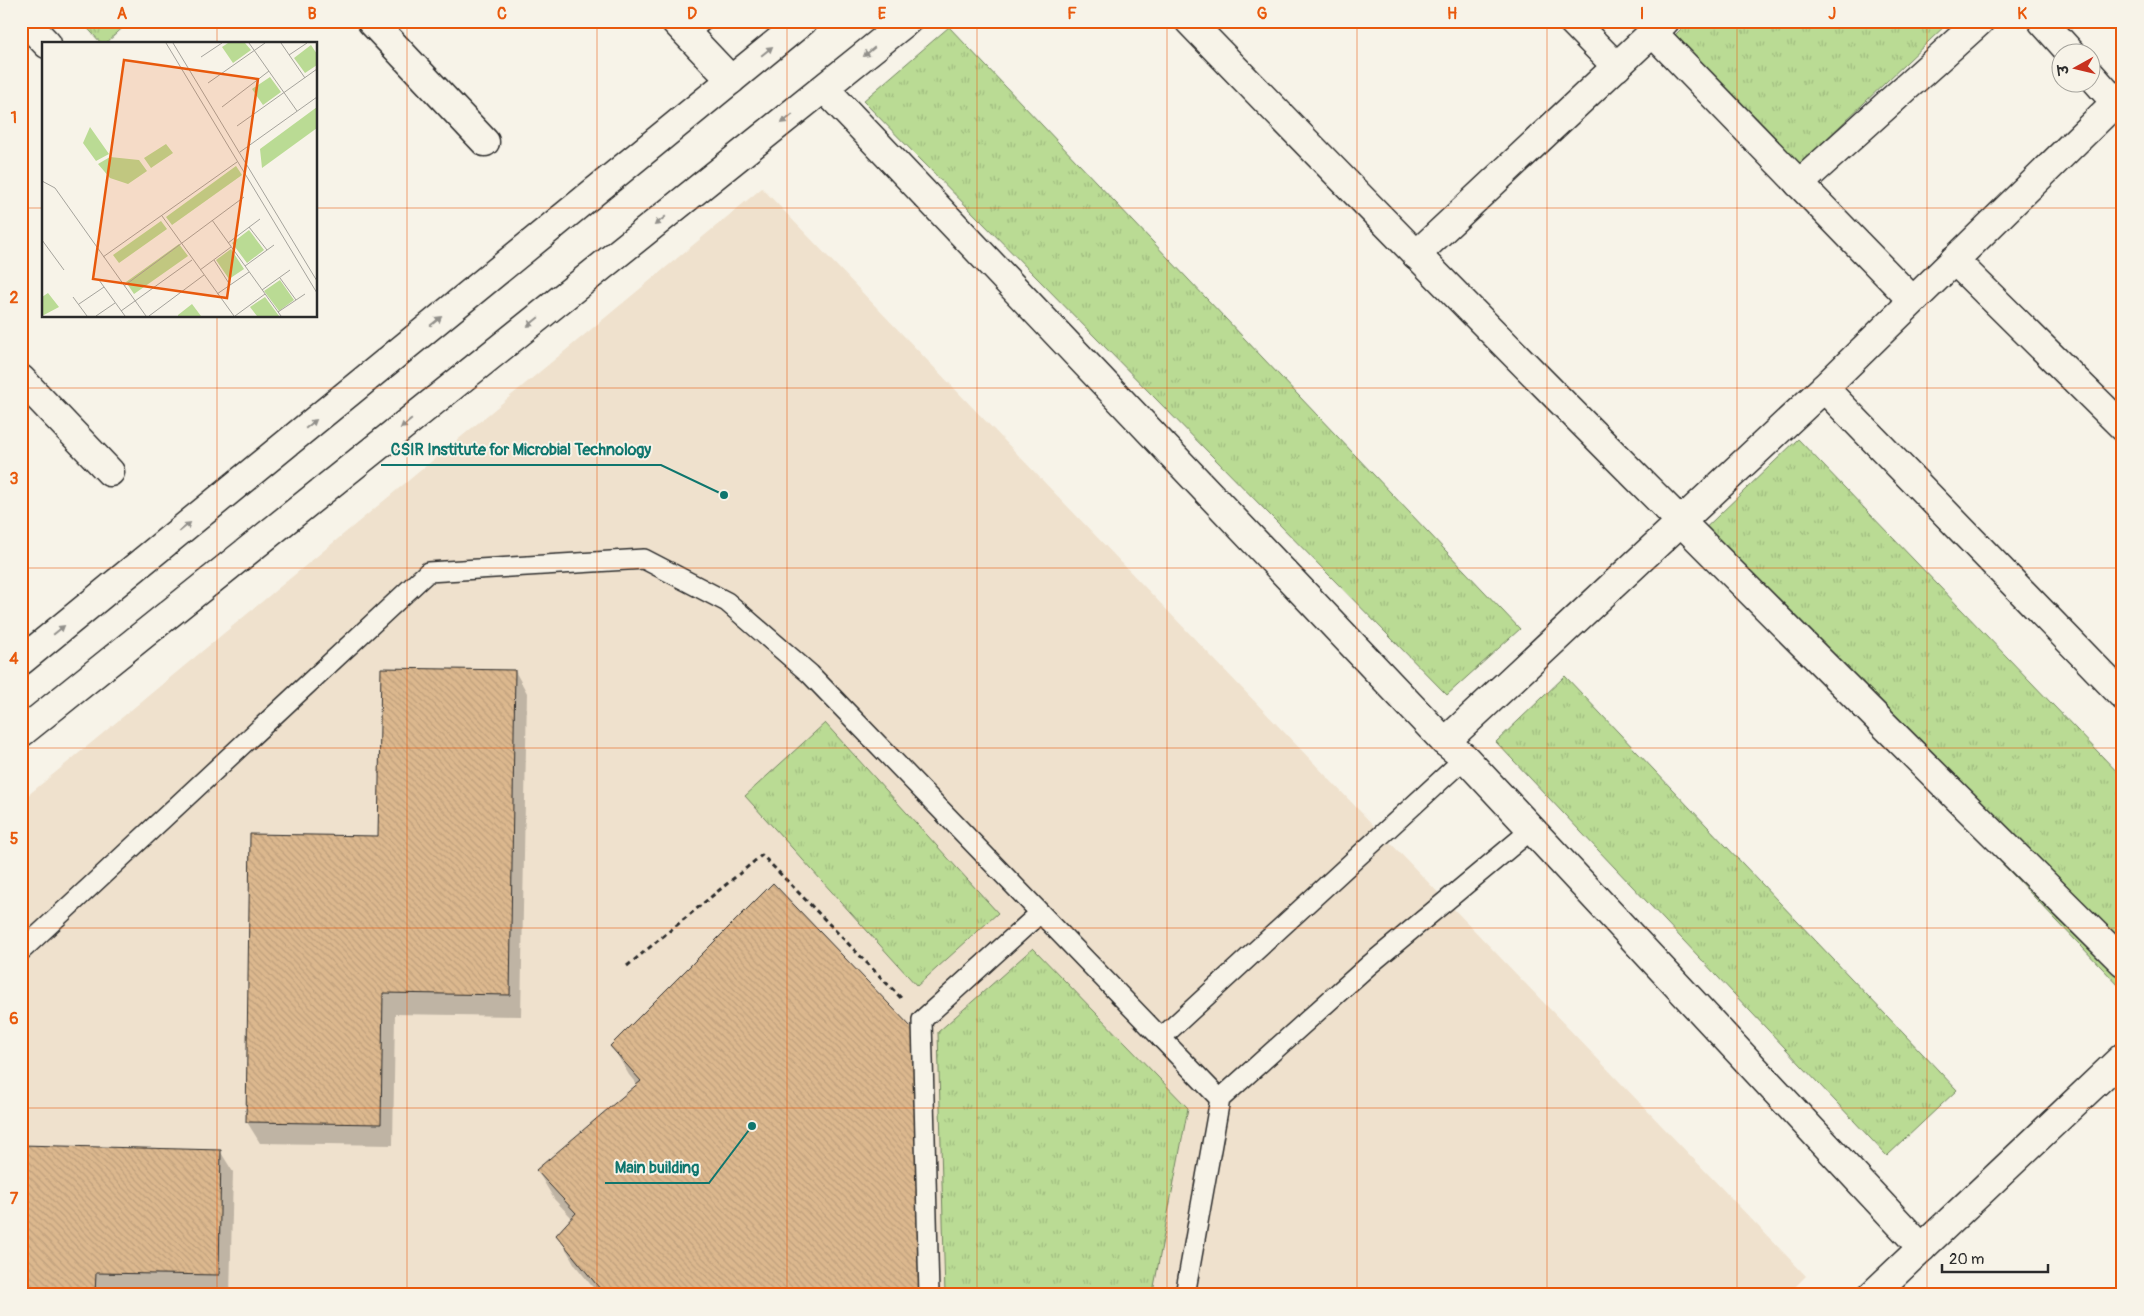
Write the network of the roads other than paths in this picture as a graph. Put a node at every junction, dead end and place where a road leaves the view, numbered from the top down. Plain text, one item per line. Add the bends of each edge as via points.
1 (25, 21) edge
2 (372, 21) edge
3 (803, 21) edge
4 (907, 21) edge
5 (1189, 21) edge
6 (1572, 21) edge
7 (1980, 21) edge
8 (2042, 21) edge
9 (688, 26) edge
10 (1659, 27) edge
11 (45, 42) edge
12 (2061, 42) edge
13 (1617, 67) junction
14 (731, 80) junction
15 (2102, 84) edge
16 (825, 88) junction
17 (2119, 98) edge
18 (485, 142) dead end
19 (1799, 184) junction
20 (1416, 256) junction
21 (1954, 260) junction
22 (1912, 300) junction
23 (21, 379) edge
24 (1824, 388) junction
25 (2123, 427) edge
26 (110, 472) dead end
27 (1680, 522) junction
28 (21, 661) edge
29 (2123, 696) edge
30 (21, 733) edge
31 (1455, 750) junction
32 (1531, 830) junction
33 (1040, 913) junction
34 (21, 951) edge
35 (2123, 962) edge
36 (1161, 1038) junction
37 (2123, 1057) edge
38 (1220, 1099) junction
39 (1922, 1248) junction
40 (929, 1295) edge
41 (1185, 1295) edge
42 (1872, 1295) edge

1 - 11 street
2 - 18 street
14 -> 3 street
4 -> 16 street
5 - 20 street
6 - 13 street
7 - 19 street
8 - 12 street
9 - 14 street
10 - 13 street
10 - 19 street
13 - 20 street
28 -> 14 street
15 - 17 street
16 -> 30 street
16 - 31 street
17 - 21 street
19 - 22 street
20 - 27 street
21 - 22 street
21 - 25 street
22 - 24 street
23 - 26 street
24 - 27 street
24 - 29 street
27 - 31 street
27 - 35 street
31 - 32 street
31 - 36 lane
32 - 38 lane via 1368,966
32 - 39 street
33 - 34 lane via 810,674 727,602 644,559 428,572
33 - 36 lane
33 - 40 lane via 922,1020
36 - 38 lane
37 - 39 street
38 - 41 lane
39 - 42 street

